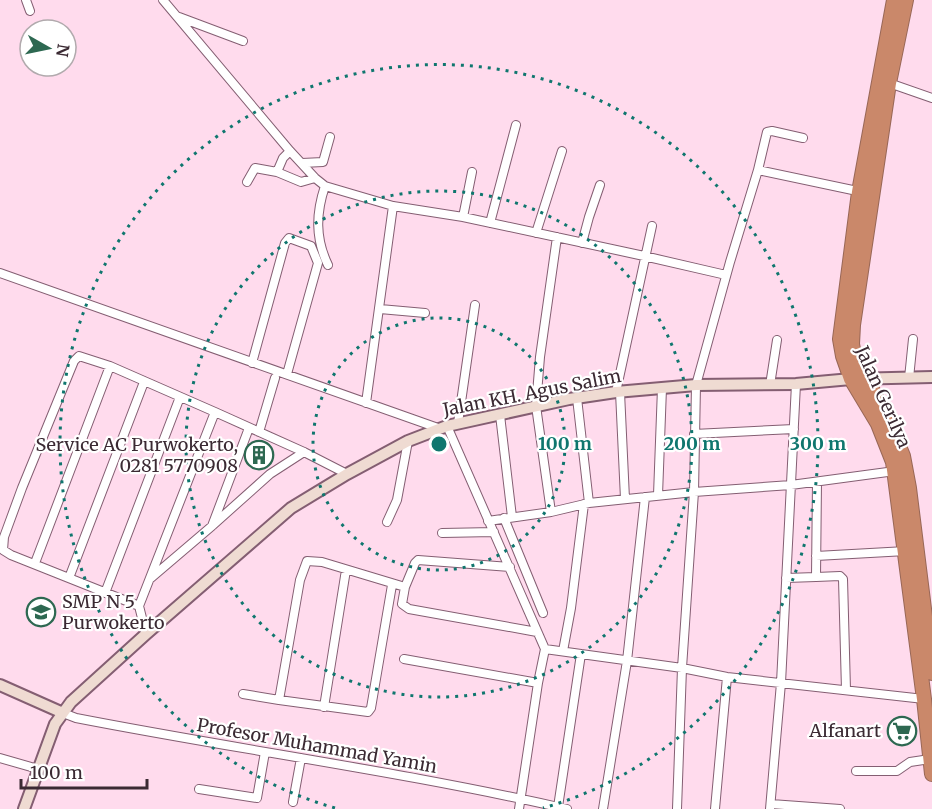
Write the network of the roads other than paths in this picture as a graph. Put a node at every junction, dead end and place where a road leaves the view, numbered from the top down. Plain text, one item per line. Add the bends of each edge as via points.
1 (26, 0) edge
2 (163, 0) edge
3 (894, 0) edge
4 (906, 0) edge
5 (30, 11) dead end
6 (177, 17) junction
7 (243, 41) dead end
8 (889, 83) junction
9 (932, 98) edge
10 (516, 125) dead end
11 (330, 137) dead end
12 (803, 138) dead end
13 (290, 151) junction
14 (562, 151) dead end
15 (302, 163) junction
16 (758, 170) junction
17 (277, 172) junction
18 (472, 172) dead end
19 (315, 178) junction
20 (247, 182) dead end
21 (600, 185) dead end
22 (325, 186) junction
23 (866, 193) junction
24 (393, 206) junction
25 (463, 217) junction
26 (490, 223) junction
27 (652, 226) dead end
28 (536, 233) junction
29 (556, 237) junction
30 (582, 243) junction
31 (644, 256) junction
32 (328, 265) dead end
33 (0, 273) edge
34 (726, 275) junction
35 (475, 305) dead end
36 (380, 309) junction
37 (425, 313) dead end
38 (914, 339) dead end
39 (777, 340) dead end
40 (252, 363) junction
41 (110, 366) junction
42 (287, 374) junction
43 (932, 377) edge
44 (275, 378) dead end
45 (909, 378) junction
46 (851, 379) junction
47 (865, 379) junction
48 (144, 382) junction
49 (796, 384) junction
50 (696, 385) junction
51 (770, 385) junction
52 (662, 388) junction
53 (618, 392) junction
54 (180, 397) junction
55 (577, 398) junction
56 (366, 403) junction
57 (536, 406) junction
58 (215, 412) junction
59 (500, 415) junction
60 (447, 426) junction
61 (249, 428) junction
62 (794, 429) junction
63 (259, 432) junction
64 (694, 434) junction
65 (408, 441) junction
66 (304, 452) junction
67 (895, 471) junction
68 (347, 474) junction
69 (816, 482) junction
70 (791, 485) junction
71 (694, 492) junction
72 (658, 495) junction
73 (645, 497) junction
74 (625, 499) junction
75 (586, 504) junction
76 (551, 512) junction
77 (508, 518) junction
78 (907, 519) junction
79 (488, 521) junction
80 (387, 522) dead end
81 (212, 526) junction
82 (494, 532) junction
83 (442, 533) dead end
84 (906, 551) junction
85 (816, 556) junction
86 (35, 563) junction
87 (524, 565) junction
88 (511, 568) junction
89 (345, 570) junction
90 (816, 577) junction
91 (69, 578) junction
92 (786, 578) junction
93 (151, 579) junction
94 (392, 585) junction
95 (405, 587) junction
96 (105, 593) junction
97 (139, 606) junction
98 (543, 613) dead end
99 (537, 632) junction
100 (146, 634) junction
101 (922, 648) junction
102 (545, 649) junction
103 (563, 651) junction
104 (582, 654) junction
105 (404, 659) dead end
106 (627, 661) junction
107 (682, 668) junction
108 (932, 668) edge
109 (728, 677) junction
110 (538, 683) junction
111 (782, 683) junction
112 (0, 685) edge
113 (846, 690) junction
114 (243, 694) dead end
115 (924, 699) junction
116 (279, 700) junction
117 (324, 707) junction
118 (63, 713) junction
119 (265, 752) junction
120 (0, 758) edge
121 (301, 758) junction
122 (930, 759) junction
123 (38, 769) junction
124 (856, 771) dead end
125 (932, 774) edge
126 (199, 789) dead end
127 (521, 797) junction
128 (293, 802) dead end
129 (770, 806) edge
130 (558, 807) junction
131 (24, 809) edge
132 (519, 809) edge
133 (567, 809) edge
134 (603, 809) edge
135 (677, 809) edge
136 (715, 809) edge
137 (840, 809) edge

1 - 5 street
2 - 6 street
3 - 23 highway, Jalan Gerilya
4 - 8 highway, Jalan Gerilya
6 - 7 street
6 - 13 street
8 - 9 street
8 - 23 highway, Jalan Gerilya
10 - 26 street
11 - 15 street via 323,162
12 - 16 street via 767,132
13 - 15 street
13 - 17 street
14 - 28 street
15 - 19 street
16 - 23 street
16 - 34 street
17 - 19 street via 301,182
17 - 20 street via 255,168
18 - 25 street
19 - 22 street
21 - 30 street
22 - 24 street
22 - 32 street via 317,233
23 - 46 highway, Jalan Gerilya via 840,339
23 - 47 highway, Jalan Gerilya via 852,335 854,355
24 - 25 street
24 - 36 street
25 - 26 street
26 - 28 street
27 - 31 street
28 - 29 street
29 - 30 street
29 - 57 street
30 - 31 street
31 - 34 street
31 - 53 street
33 - 40 street
34 - 50 street
35 - 60 street
36 - 37 street
36 - 56 street
38 - 45 street
39 - 51 street
40 - 42 street
40 - 42 street via 282,252 292,238 311,246 318,263
41 - 48 street
41 - 86 street
41 - 86 street via 83,356 76,358 22,488 2,545 5,552
42 - 56 street
43 - 45 main road, Jalan KH. Agus Salim
44 - 63 street
45 - 47 main road, Jalan KH. Agus Salim
46 - 47 main road, Jalan KH. Agus Salim
46 - 49 main road, Jalan KH. Agus Salim
46 - 67 highway, Jalan Gerilya via 885,438
47 - 78 highway, Jalan Gerilya via 903,456
48 - 54 street
48 - 91 street
49 - 51 main road, Jalan KH. Agus Salim
49 - 62 street
50 - 51 main road, Jalan KH. Agus Salim
50 - 52 main road, Jalan KH. Agus Salim
50 - 64 street
52 - 53 main road, Jalan KH. Agus Salim
52 - 72 street
53 - 55 main road, Jalan KH. Agus Salim
53 - 74 street
54 - 58 street
54 - 96 street
55 - 57 main road, Jalan KH. Agus Salim
55 - 75 street
56 - 60 street
57 - 59 main road, Jalan KH. Agus Salim
57 - 76 street
58 - 61 street
58 - 93 street
59 - 60 main road, Jalan KH. Agus Salim
59 - 77 street
60 - 65 main road, Jalan KH. Agus Salim
60 - 79 street
61 - 63 street
61 - 81 street
62 - 64 street
62 - 70 street
63 - 66 street
64 - 71 street
65 - 68 main road, Jalan KH. Agus Salim
65 - 80 street via 397,500
66 - 68 street
66 - 81 street via 270,474
67 - 69 street
67 - 78 highway, Jalan Gerilya
68 - 100 main road, Jalan KH. Agus Salim via 291,508
69 - 70 street
69 - 85 street
70 - 71 street
70 - 92 street
71 - 72 street
71 - 107 street
72 - 73 street
73 - 74 street
73 - 106 street
74 - 75 street
75 - 76 street
75 - 103 street
76 - 77 street
77 - 79 street
77 - 87 street
78 - 84 highway, Jalan Gerilya
78 - 101 highway, Jalan Gerilya
79 - 82 street
81 - 93 street
82 - 83 street
82 - 88 street
84 - 85 street
84 - 101 highway, Jalan Gerilya
85 - 90 street
86 - 91 street
87 - 88 street
87 - 98 street
88 - 95 street via 418,560
88 - 99 street
89 - 94 street
89 - 116 street via 307,561 300,580
89 - 117 street
90 - 92 street
90 - 113 street via 843,579
91 - 96 street
92 - 111 street
93 - 97 street
94 - 95 street
94 - 117 street via 370,710 364,713
95 - 99 street via 402,604 409,609
96 - 97 street
97 - 100 street
99 - 102 street
100 - 118 main road, Jalan KH. Agus Salim via 70,702
101 - 108 highway, Jalan Gerilya
101 - 115 highway, Jalan Gerilya
102 - 103 street
102 - 110 street
103 - 104 street
104 - 106 street
104 - 130 street
105 - 110 street
106 - 107 street
106 - 134 street
107 - 109 street
107 - 135 street
109 - 111 street
109 - 136 street
110 - 127 street
111 - 113 street
111 - 129 street
112 - 118 main road
113 - 115 street
114 - 116 street
115 - 122 highway, Jalan Gerilya
116 - 117 street
118 - 119 street, Profesor Muhammad Yamin
118 - 123 main road, Jalan KH. Agus Salim
119 - 121 street, Profesor Muhammad Yamin
119 - 126 street via 257,798
120 - 123 street
121 - 127 street, Profesor Muhammad Yamin
121 - 128 street
122 - 124 street via 910,762 897,771
122 - 125 highway, Jalan Gerilya
123 - 131 main road, Jalan KH. Agus Salim
127 - 130 street, Profesor Muhammad Yamin
127 - 132 street
129 - 137 street
130 - 133 street, Profesor Muhammad Yamin

